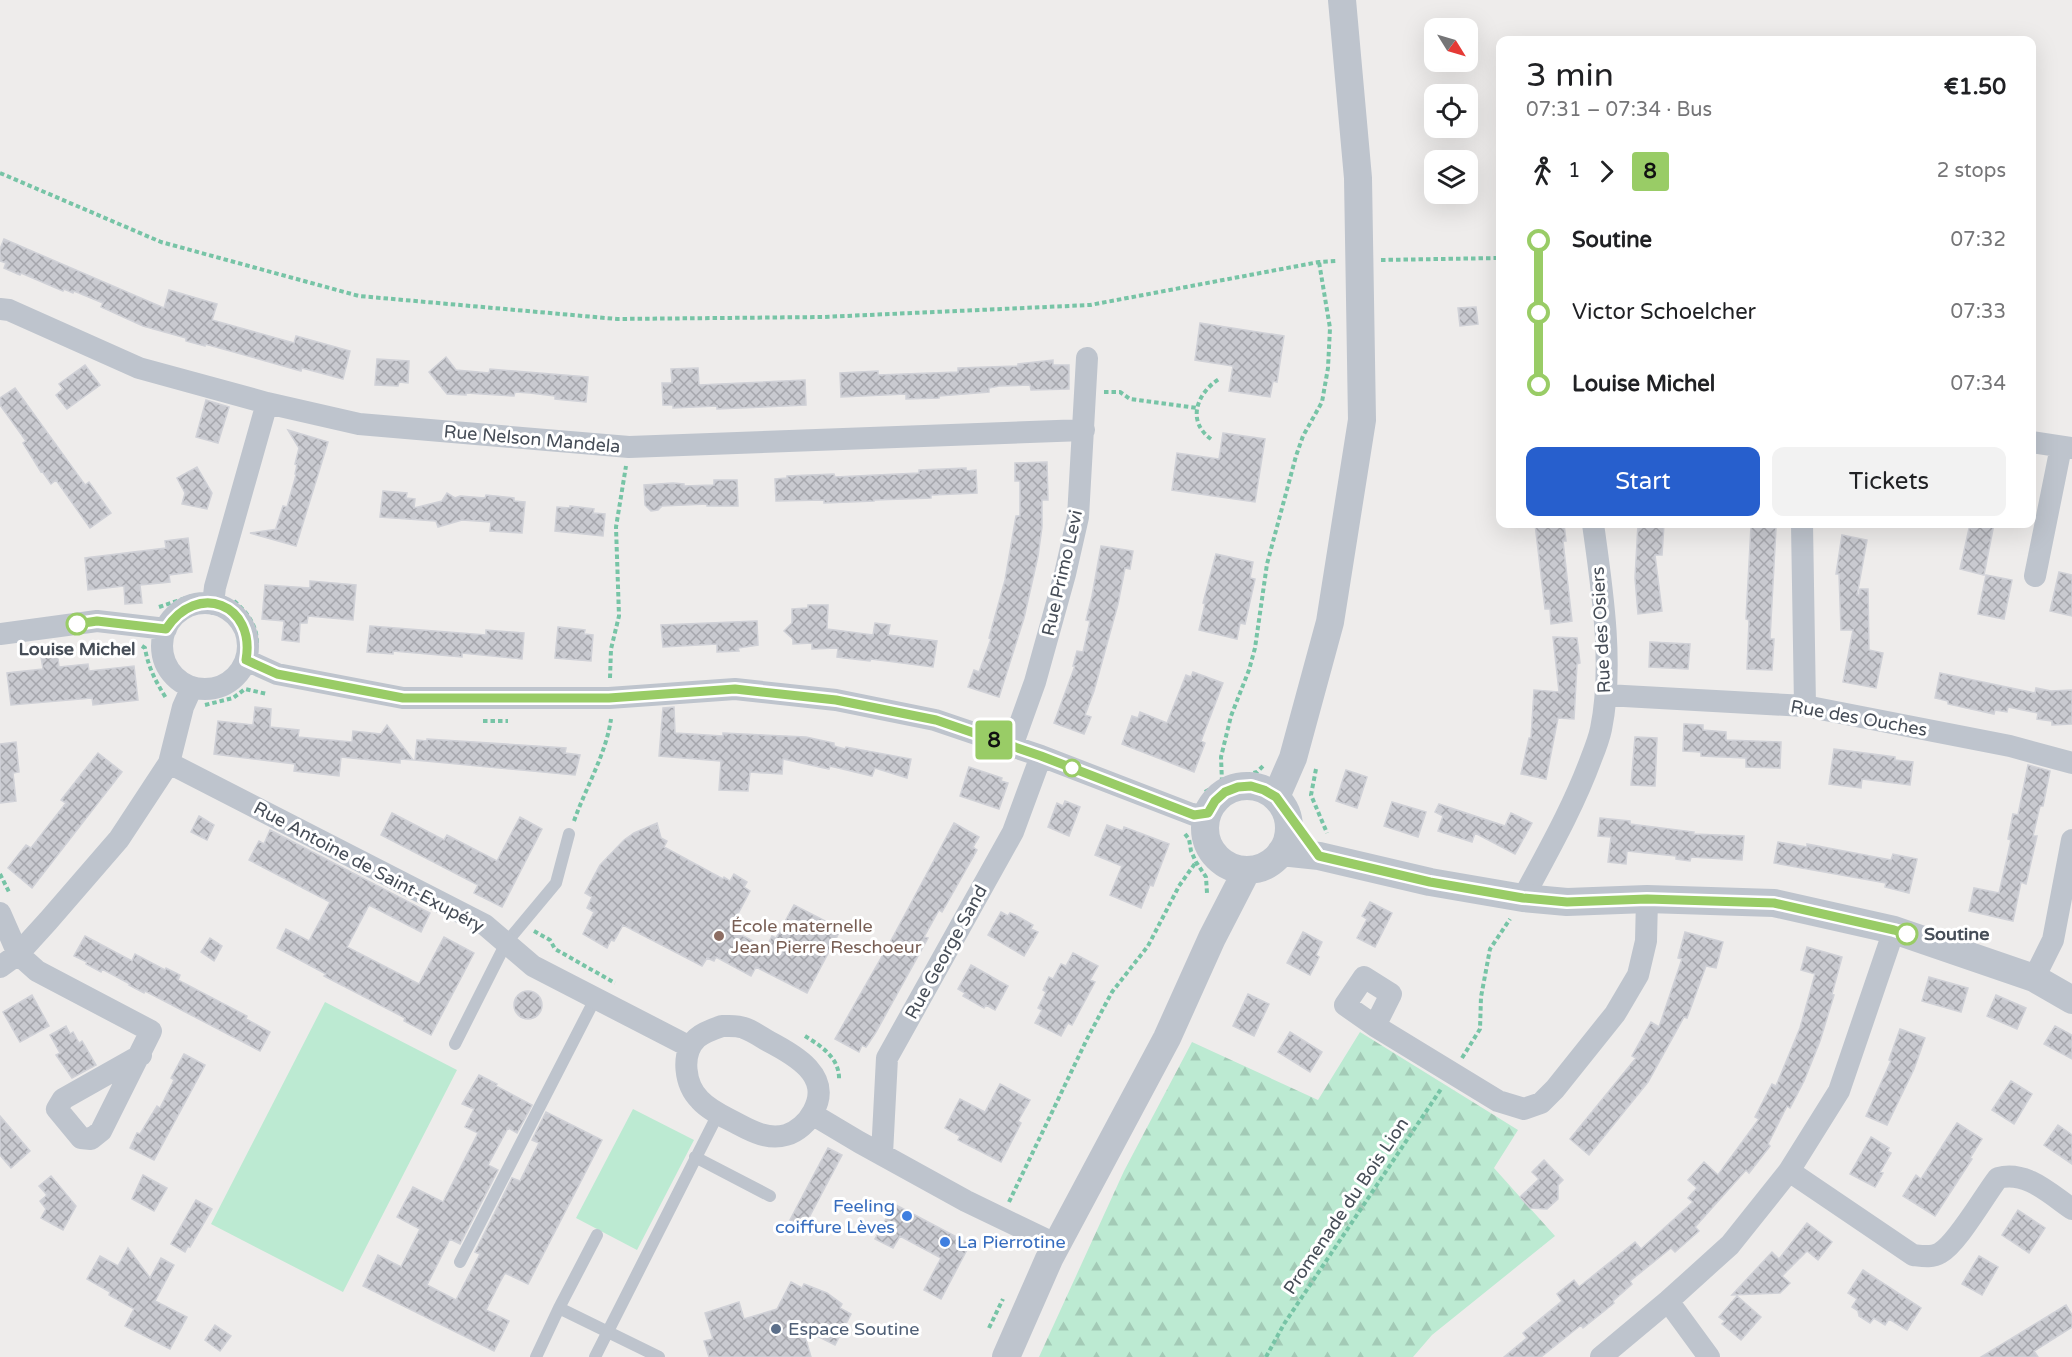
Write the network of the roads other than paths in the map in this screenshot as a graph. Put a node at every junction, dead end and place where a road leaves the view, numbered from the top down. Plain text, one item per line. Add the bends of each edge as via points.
1 (1342, 0) edge
2 (0, 309) edge
3 (1087, 358) dead end
4 (267, 403) junction
5 (1084, 430) junction
6 (2036, 443) edge
7 (2067, 448) edge
8 (1594, 528) edge
9 (1802, 528) edge
10 (2035, 576) dead end
11 (222, 598) junction
12 (166, 629) junction
13 (0, 634) edge
14 (252, 656) junction
15 (1606, 695) junction
16 (175, 700) junction
17 (1805, 706) junction
18 (1012, 746) junction
19 (1041, 756) junction
20 (169, 763) junction
21 (2072, 763) edge
22 (1205, 803) junction
23 (1281, 805) junction
24 (569, 834) road end
25 (2072, 840) edge
26 (1281, 852) junction
27 (1319, 856) junction
28 (1247, 870) junction
29 (1523, 898) junction
30 (1647, 899) junction
31 (0, 913) edge
32 (1894, 930) junction
33 (506, 944) junction
34 (18, 954) junction
35 (0, 968) edge
36 (2034, 978) junction
37 (595, 999) junction
38 (2072, 999) edge
39 (1375, 1026) dead end
40 (455, 1044) dead end
41 (690, 1047) junction
42 (141, 1055) dead end
43 (718, 1114) junction
44 (812, 1114) junction
45 (882, 1154) junction
46 (695, 1157) junction
47 (1789, 1171) junction
48 (770, 1196) dead end
49 (2072, 1209) edge
50 (597, 1235) dead end
51 (1053, 1252) junction
52 (460, 1262) dead end
53 (1668, 1301) junction
54 (560, 1308) junction
55 (608, 1332) junction
56 (536, 1357) edge
57 (595, 1357) edge
58 (659, 1357) edge
59 (1006, 1357) edge
60 (1600, 1357) edge
61 (1709, 1357) edge

1 - 23 street via 1358,178 1362,420 1330,622
2 - 4 street, Rue Nelson Mandela via 139,368
3 - 5 street, Rue Primo Levi
4 - 5 street, Rue Nelson Mandela via 359,424 629,447
4 - 11 street via 215,587
5 - 18 street, Rue Primo Levi via 1078,517 1035,682
6 - 7 street
7 - 10 street
8 - 15 street, Rue des Osiers via 1601,584
9 - 17 street
11 - 12 street via 185,608
11 - 14 street via 246,631
12 - 13 street via 97,621
12 - 16 street via 162,642 164,657 180,681
14 - 16 street via 225,684
14 - 18 street via 277,674 403,698 606,697 735,689 825,699 936,720
15 - 17 street, Rue des Ouches
15 - 29 street, Rue des Osiers via 1601,730 1579,793
16 - 20 street
17 - 21 street, Rue des Ouches via 2010,746
18 - 19 street
19 - 22 street via 1194,815
19 - 45 street, Rue George Sand via 1013,832 887,1058
20 - 33 street, Rue Antoine de Saint-Exupéry via 485,925
20 - 34 street via 119,839
22 - 23 street via 1238,787 1258,788
22 - 28 street via 1205,826 1212,852 1234,868
23 - 26 street via 1288,834
23 - 27 street
24 - 33 lane via 556,884
25 - 36 street via 2053,940
26 - 27 street
26 - 28 street via 1260,868
27 - 29 street via 1430,882
28 - 51 street via 1167,1038
29 - 30 street via 1567,902
30 - 32 street via 1774,903
30 - 39 street via 1646,941 1638,975 1615,1014 1541,1103 1524,1109 1498,1101
31 - 34 street
32 - 36 street
32 - 47 street via 1839,1091
33 - 37 street, Rue Antoine de Saint-Exupéry via 533,966
33 - 40 lane
34 - 35 street
34 - 42 street via 37,971 152,1031
36 - 38 street
37 - 41 street, Rue Antoine de Saint-Exupéry
37 - 52 lane
41 - 43 street via 686,1064 692,1089 698,1099
41 - 44 street via 709,1030 735,1026 795,1055 816,1082 817,1103
43 - 44 street via 770,1137 797,1130
43 - 46 lane
44 - 45 street
45 - 51 street
46 - 48 lane
46 - 55 lane
47 - 49 street via 1913,1255 1925,1257 1940,1254 1954,1241 1998,1178 2025,1178
47 - 53 street via 1730,1245
50 - 54 lane
51 - 59 street
53 - 60 street
53 - 61 street
54 - 55 lane
54 - 56 lane
55 - 57 lane
55 - 58 lane

